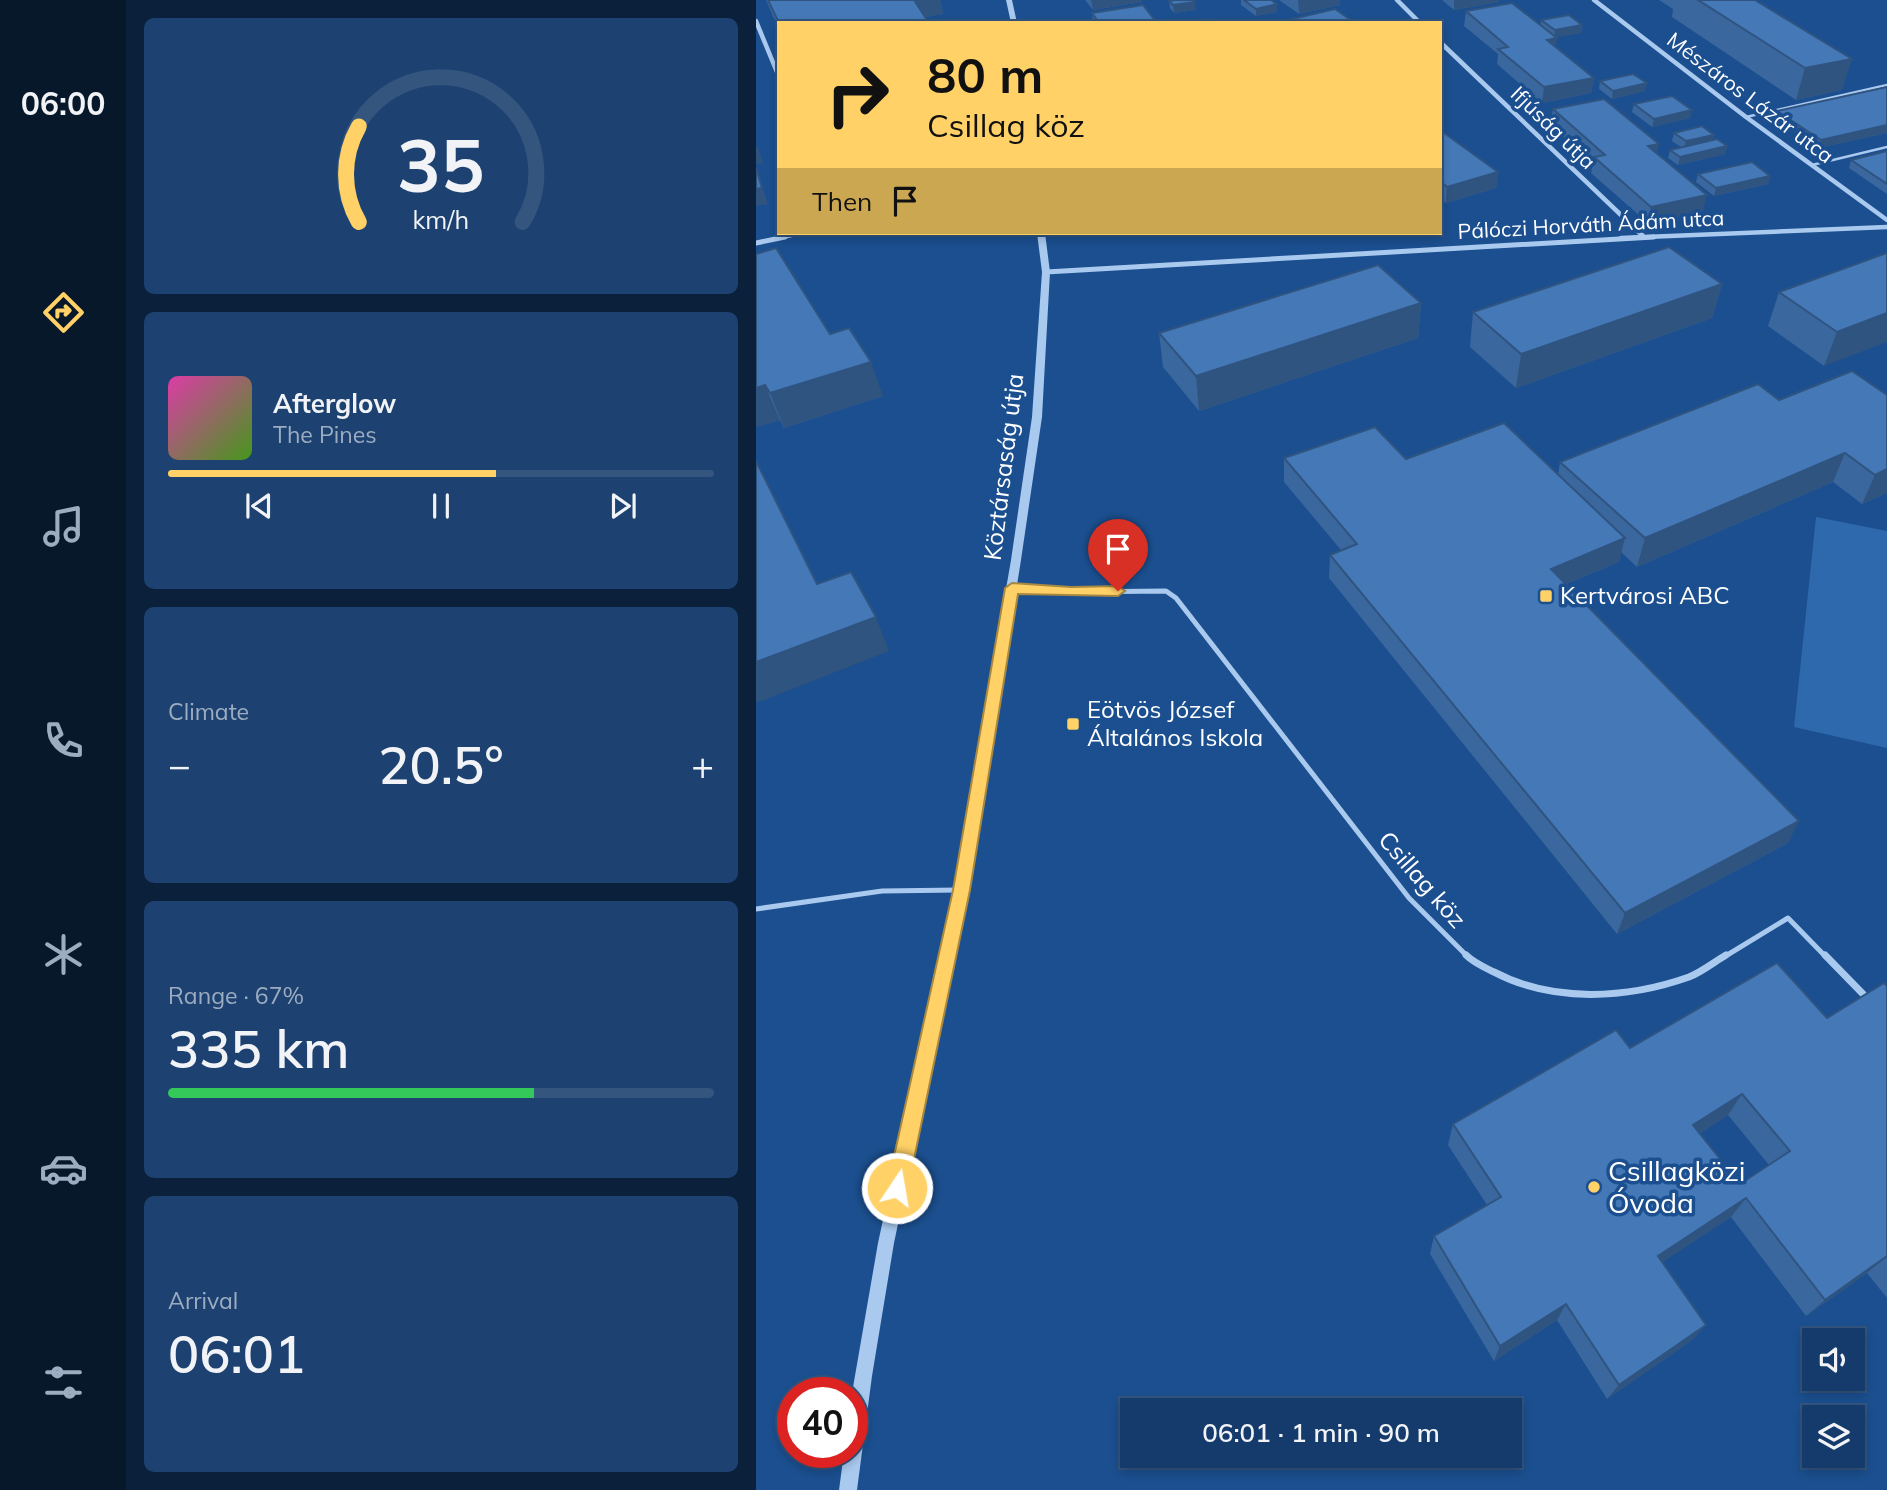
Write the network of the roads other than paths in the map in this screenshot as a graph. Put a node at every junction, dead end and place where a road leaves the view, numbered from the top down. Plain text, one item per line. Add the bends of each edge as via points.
1 (1009, 0) edge
2 (1396, 0) edge
3 (1594, 0) edge
4 (756, 21) edge
5 (1014, 21) edge
6 (1418, 21) edge
7 (1442, 44) edge
8 (777, 72) edge
9 (1887, 85) edge
10 (1746, 117) junction
11 (1887, 147) edge
12 (1812, 165) junction
13 (1887, 220) edge
14 (1887, 227) edge
15 (792, 235) edge
16 (1041, 235) edge
17 (1644, 237) junction
18 (756, 243) edge
19 (1046, 272) junction
20 (1012, 588) junction
21 (961, 890) junction
22 (756, 909) edge
23 (1863, 994) edge
24 (848, 1490) edge

1 - 5 street
2 - 6 street
3 - 10 street, Mészáros Lázár utca
4 - 8 street
7 - 17 street, Ifjúság útja
9 - 10 lane
10 - 12 street, Mészáros Lázár utca
11 - 12 lane
12 - 13 street, Mészáros Lázár utca
14 - 17 street, Pálóczi Horváth Ádám utca
15 - 18 street
16 - 19 street, Köztársaság útja
17 - 19 street, Pálóczi Horváth Ádám utca
19 - 20 street, Köztársaság útja via 1037,417
20 - 21 street, Köztársaság útja
20 - 23 lane, Csillag köz via 1166,590 1409,898 1472,961 1513,982 1592,995 1645,990 1692,976 1788,918
21 - 22 lane via 882,891
21 - 24 street, Köztársaság útja via 886,1243

